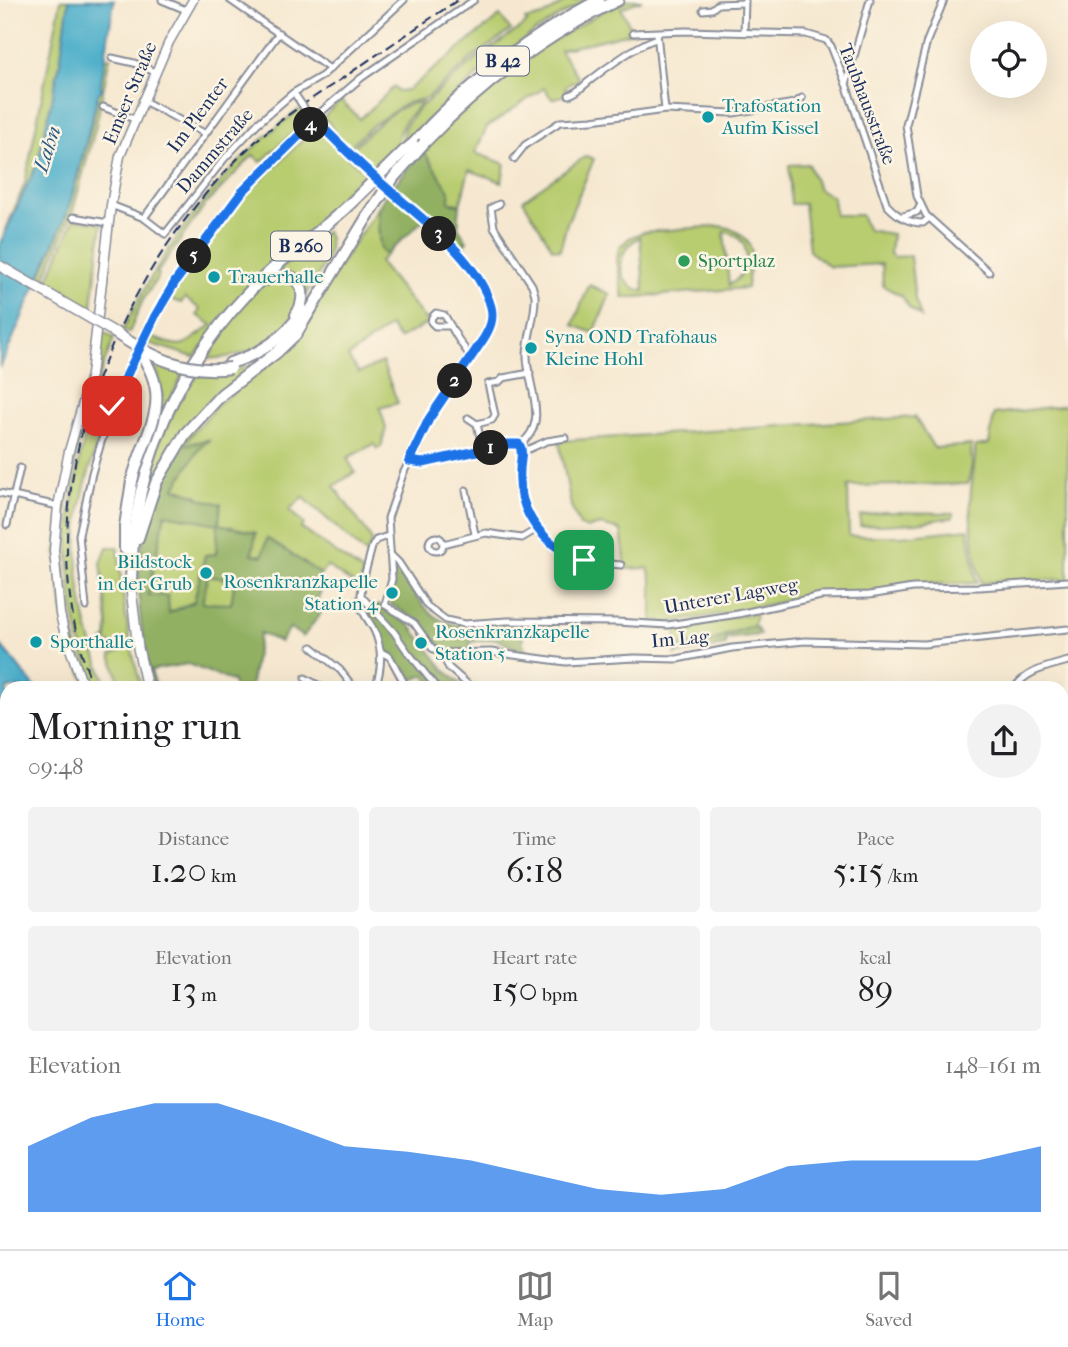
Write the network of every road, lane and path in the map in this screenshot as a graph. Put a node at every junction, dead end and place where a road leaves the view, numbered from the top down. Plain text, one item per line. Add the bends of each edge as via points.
1 (162, 0) edge
2 (193, 0) edge
3 (230, 0) edge
4 (404, 0) edge
5 (474, 0) edge
6 (599, 0) edge
7 (618, 0) edge
8 (870, 0) edge
9 (944, 0) edge
10 (745, 1) edge
11 (186, 10) junction
12 (703, 10) dead end
13 (279, 33) junction
14 (638, 33) dead end
15 (744, 33) junction
16 (657, 36) junction
17 (112, 58) dead end
18 (330, 69) junction
19 (155, 72) junction
20 (846, 84) junction
21 (294, 94) junction
22 (569, 95) dead end
23 (802, 98) dead end
24 (142, 100) junction
25 (103, 107) dead end
26 (665, 110) junction
27 (134, 119) junction
28 (315, 120) junction
29 (204, 133) junction
30 (419, 142) junction
31 (514, 159) dead end
32 (499, 204) dead end
33 (111, 205) junction
34 (920, 206) junction
35 (364, 215) junction
36 (901, 216) junction
37 (909, 216) junction
38 (927, 216) junction
39 (73, 217) dead end
40 (144, 218) junction
41 (108, 223) junction
42 (0, 266) edge
43 (989, 272) dead end
44 (253, 290) junction
45 (307, 316) junction
46 (451, 326) dead end
47 (114, 332) junction
48 (272, 344) junction
49 (136, 347) junction
50 (472, 357) junction
51 (231, 365) junction
52 (530, 373) junction
53 (468, 418) dead end
54 (477, 424) junction
55 (566, 438) dead end
56 (519, 444) junction
57 (483, 450) junction
58 (522, 452) junction
59 (409, 461) junction
60 (20, 468) dead end
61 (466, 490) dead end
62 (0, 493) edge
63 (13, 496) junction
64 (58, 506) junction
65 (7, 525) dead end
66 (537, 529) junction
67 (475, 534) junction
68 (388, 536) junction
69 (443, 544) dead end
70 (390, 554) junction
71 (621, 565) dead end
72 (1068, 582) edge
73 (131, 589) junction
74 (362, 597) junction
75 (86, 607) dead end
76 (1068, 629) edge
77 (312, 647) dead end
78 (381, 652) junction
79 (441, 653) junction
80 (1068, 662) edge
81 (305, 678) dead end
82 (81, 681) edge
83 (145, 681) edge
84 (310, 681) edge
85 (349, 681) edge
86 (376, 681) edge
87 (403, 681) edge
88 (432, 681) edge
89 (464, 681) edge
90 (1019, 681) edge

1 - 11 street
2 - 11 street, Emser Straße
3 - 13 street
4 - 18 street, Dammstraße
5 - 28 street via 361,78
6 - 30 highway, B 42 via 503,60 459,97
7 - 30 highway, B 42 via 508,66
8 - 20 street
9 - 34 street via 927,41 906,125
10 - 12 street
10 - 15 street
11 - 19 street, Emser Straße
13 - 18 street
13 - 29 street, Im Plenter
14 - 16 street, Taubhausstraße
15 - 16 street, Taubhausstraße via 663,31
15 - 20 street, Taubhausstraße via 822,38 831,46
16 - 22 street
16 - 26 street
17 - 19 street
18 - 21 street, Dammstraße
19 - 24 street, Emser Straße
20 - 36 street, Taubhausstraße via 887,205
21 - 28 street, bridge
21 - 40 street, Dammstraße via 243,139 165,234
23 - 26 street via 733,113
24 - 27 street, Emser Straße
24 - 29 street
25 - 27 street
26 - 31 street via 560,122 525,145
27 - 33 street, Emser Straße via 120,156
28 - 50 street via 446,240 475,275 492,316
28 - 75 street via 242,192 199,249 160,308 121,384 81,518
29 - 40 street, Im Plenter
30 - 35 highway, B 42, bridge
30 - 44 highway, B 260, bridge
32 - 52 street via 491,208 494,227 535,295 527,353
33 - 40 street
33 - 41 street, Emser Straße
34 - 37 street
34 - 38 street
35 - 45 highway, B 42
35 - 48 highway, B 42 via 303,311
36 - 37 street
36 - 38 street via 916,223 923,223
37 - 38 street
38 - 43 street
39 - 41 street
41 - 64 street, Emser Straße via 91,375
42 - 47 main road, B 42, bridge
44 - 48 highway, B 42 via 283,275 302,287 301,306
44 - 73 highway, B 260 via 204,349 177,393 146,463 135,513
45 - 51 highway, B 42 via 275,348 259,358
45 - 73 highway via 283,347 212,403 177,445 146,510
46 - 50 street
47 - 49 highway, B 42, bridge
47 - 51 highway, B 42, bridge via 181,361
48 - 51 highway, B 42
49 - 51 highway, B 42, bridge via 189,368
49 - 73 highway, B 260, bridge via 152,370 157,398 127,505 125,547
50 - 59 street via 429,419
52 - 54 street via 488,384 495,416
52 - 56 street via 536,415 532,432
53 - 54 street
54 - 57 street
55 - 58 street
56 - 57 street
56 - 58 street
57 - 59 street via 423,463
58 - 66 street via 520,484
59 - 68 street via 392,502
60 - 63 street
61 - 67 street
62 - 63 street
63 - 64 street
63 - 65 street
64 - 82 street, Emser Straße via 54,550 60,614
66 - 67 street via 522,538
66 - 71 street via 568,555
67 - 69 street
68 - 70 street
68 - 74 street via 376,539 372,547
70 - 72 street, Unterer Lagweg via 427,606 447,621 464,624 668,625 821,596
70 - 79 street via 392,578 385,605 414,624
73 - 83 main road, B 260
74 - 78 street via 361,606
74 - 88 street
76 - 79 street, Im Lag via 924,644 805,641 677,659 566,662 491,652
77 - 85 street
78 - 86 street
78 - 87 street via 390,657
79 - 89 street
80 - 90 street via 1042,668
81 - 84 street

